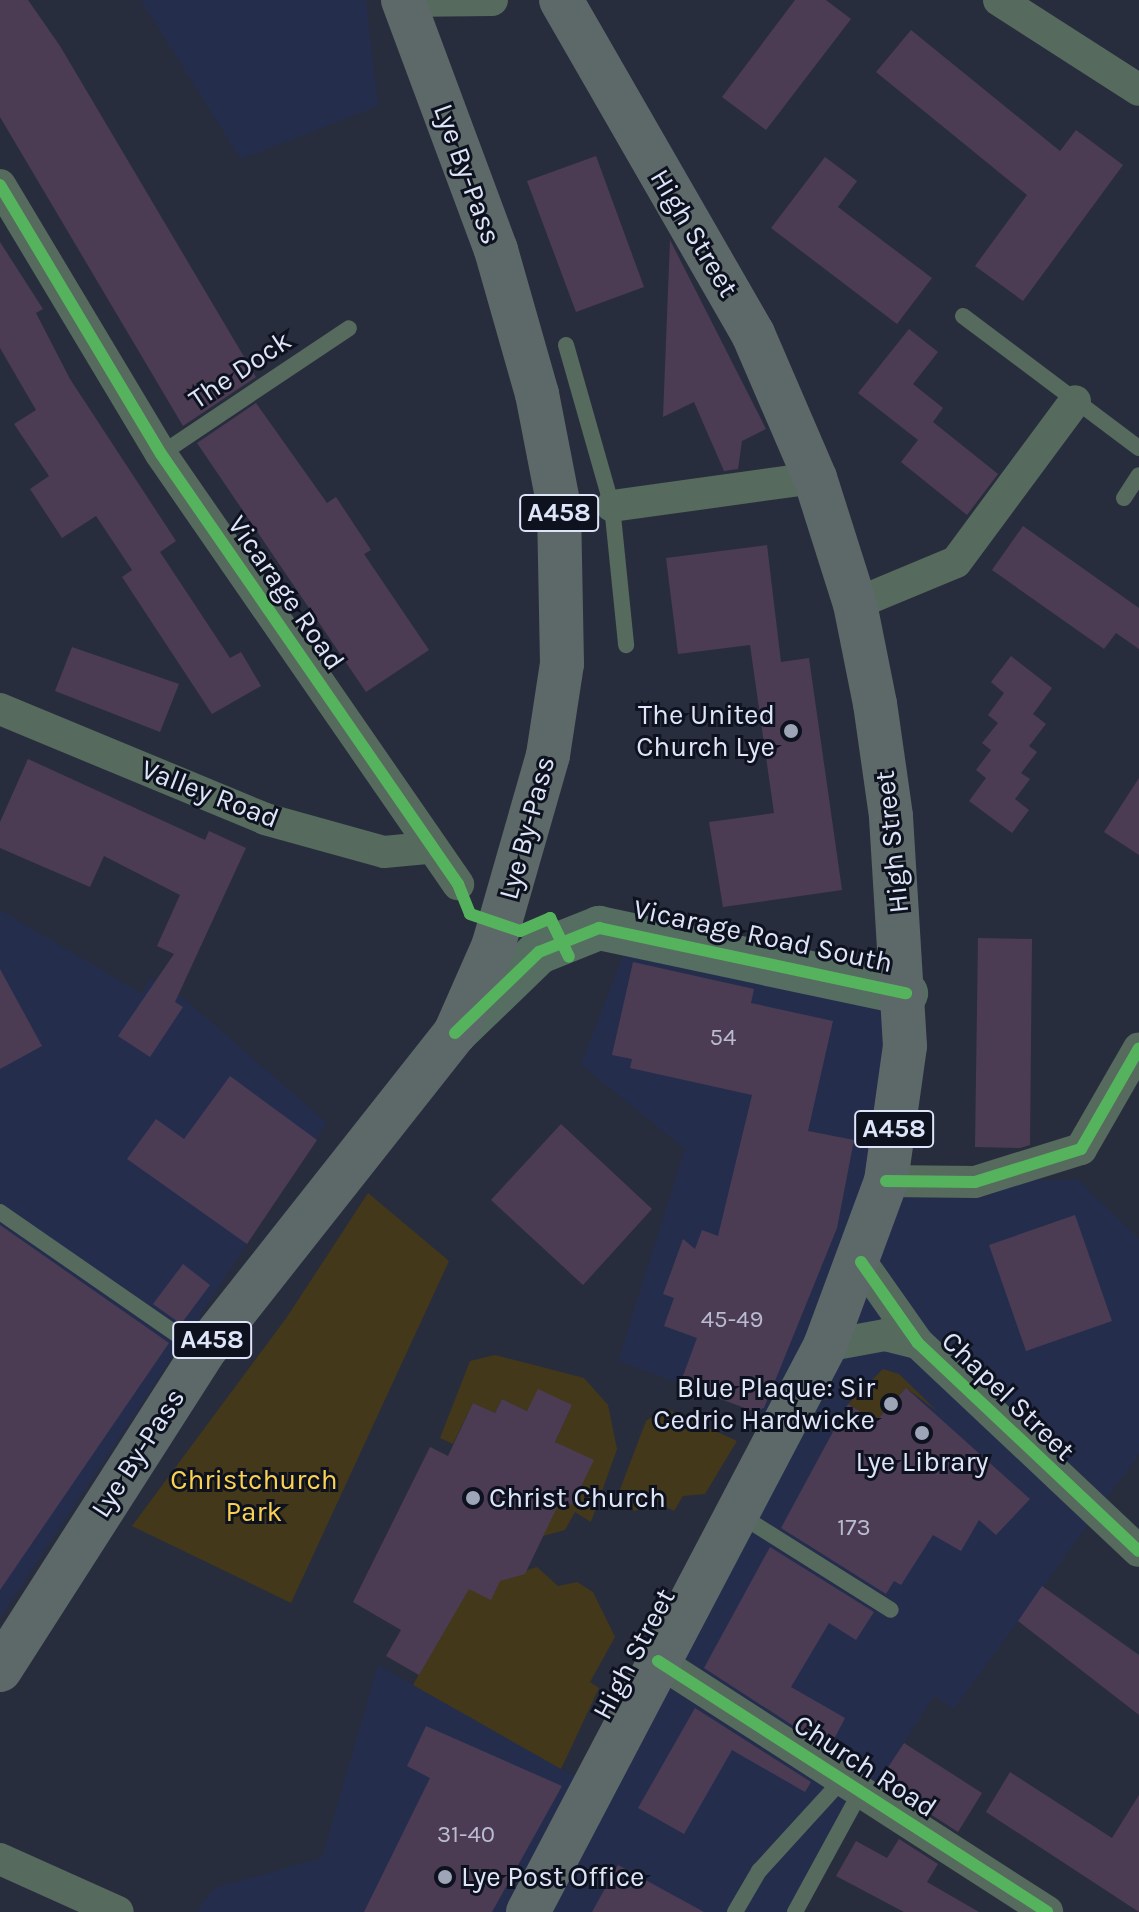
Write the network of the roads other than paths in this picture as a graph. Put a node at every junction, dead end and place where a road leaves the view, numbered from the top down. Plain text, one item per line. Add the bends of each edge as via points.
1 (403, 0) edge
2 (492, 0) edge
3 (561, 0) edge
4 (999, 0) edge
5 (1139, 90) edge
6 (0, 185) edge
7 (963, 316) dead end
8 (349, 328) dead end
9 (566, 345) dead end
10 (1075, 401) junction
11 (1139, 448) edge
12 (161, 454) junction
13 (1139, 475) edge
14 (815, 478) junction
15 (1124, 498) dead end
16 (612, 506) junction
17 (855, 604) junction
18 (626, 645) dead end
19 (0, 709) edge
20 (427, 848) junction
21 (458, 884) dead end
22 (906, 993) junction
23 (455, 1033) junction
24 (1139, 1048) edge
25 (886, 1181) junction
26 (0, 1212) edge
27 (861, 1262) junction
28 (918, 1343) junction
29 (825, 1346) junction
30 (203, 1352) junction
31 (736, 1513) junction
32 (1139, 1551) edge
33 (891, 1610) dead end
34 (658, 1661) junction
35 (0, 1670) edge
36 (852, 1785) junction
37 (0, 1859) edge
38 (118, 1912) edge
39 (528, 1912) edge
40 (735, 1912) edge
41 (795, 1912) edge
42 (1047, 1912) edge

1 - 2 street
1 - 23 highway, Lye By-Pass / A458 via 496,250 537,394 559,507 564,586 548,755 493,947
3 - 14 highway, High Street / A458 via 753,334
4 - 5 street
6 - 12 street, Vicarage Road
7 - 10 lane
8 - 12 lane, The Dock
9 - 16 lane
10 - 11 lane
10 - 17 street via 956,562
12 - 20 street, Vicarage Road via 394,788
13 - 15 lane
14 - 16 street
14 - 17 highway, High Street / A458
16 - 18 lane
17 - 22 highway, High Street / A458 via 891,816
19 - 20 street, Valley Road via 265,819 384,852
20 - 21 street, Vicarage Road
22 - 23 street, Vicarage Road South via 599,928 539,952
22 - 25 highway, High Street / A458
23 - 30 highway, Lye By-Pass / A458
24 - 25 street via 1081,1149 975,1182
25 - 27 highway, High Street / A458
26 - 30 lane
27 - 28 street, Chapel Street
27 - 29 highway, High Street / A458
28 - 29 street, Chapel Street via 885,1335
28 - 32 street, Chapel Street
29 - 31 highway, High Street / A458
30 - 35 highway, Lye By-Pass / A458
31 - 33 lane
31 - 34 highway, High Street / A458
34 - 36 street, Church Road
34 - 39 highway, High Street / A458
36 - 40 lane via 759,1871
36 - 41 lane
36 - 42 street, Church Road
37 - 38 street

